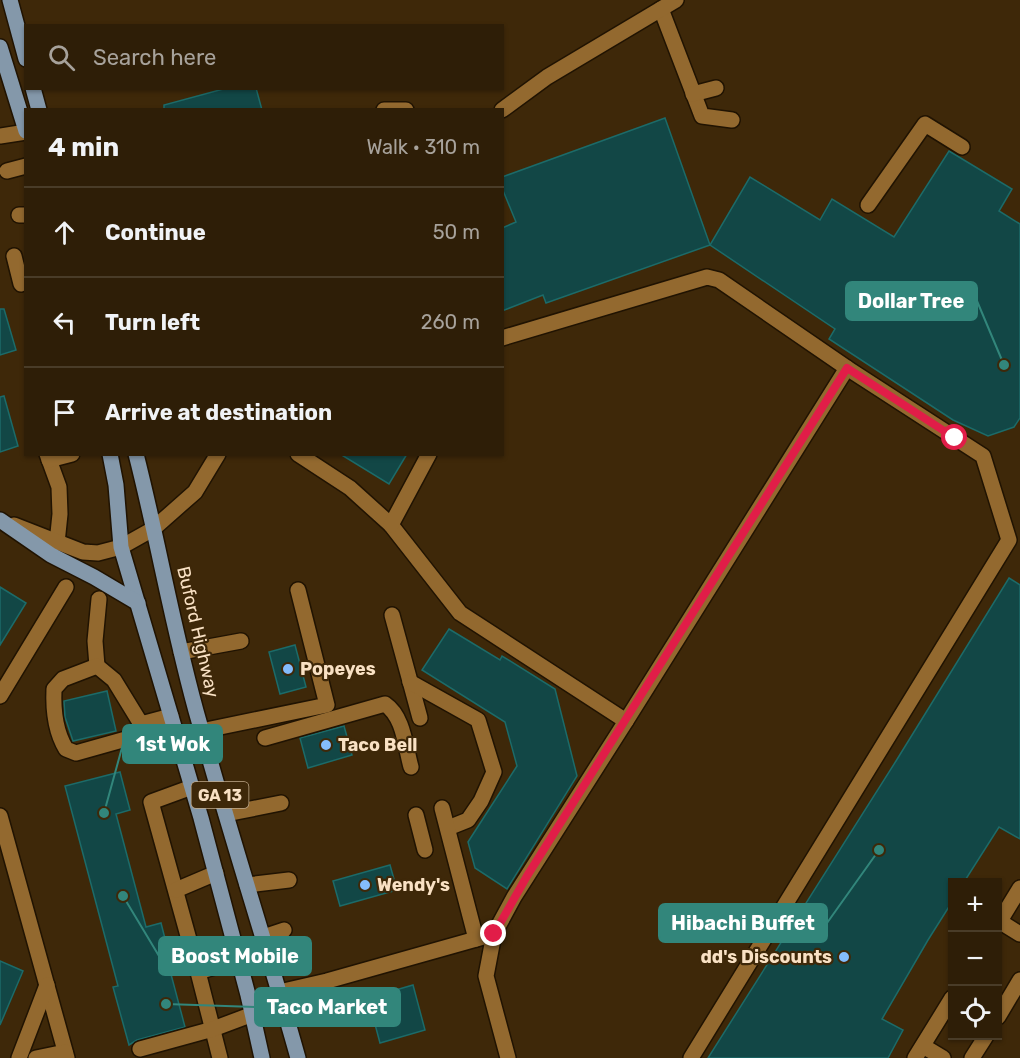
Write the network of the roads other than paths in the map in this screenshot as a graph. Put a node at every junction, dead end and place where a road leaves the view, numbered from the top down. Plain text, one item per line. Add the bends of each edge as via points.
1 (10, 0) edge
2 (676, 0) edge
3 (661, 9) junction
4 (0, 47) edge
5 (24, 52) edge
6 (716, 88) dead end
7 (34, 90) edge
8 (693, 94) junction
9 (38, 108) edge
10 (504, 109) edge
11 (732, 120) dead end
12 (24, 125) edge
13 (24, 131) edge
14 (0, 136) edge
15 (962, 147) dead end
16 (24, 167) edge
17 (7, 171) dead end
18 (868, 205) dead end
19 (14, 256) dead end
20 (21, 276) edge
21 (504, 337) edge
22 (847, 368) junction
23 (110, 456) edge
24 (136, 456) edge
25 (217, 456) edge
26 (301, 456) edge
27 (428, 456) edge
28 (48, 457) edge
29 (0, 520) edge
30 (392, 525) junction
31 (153, 529) junction
32 (57, 543) junction
33 (120, 547) junction
34 (66, 587) dead end
35 (298, 590) dead end
36 (99, 599) dead end
37 (138, 603) junction
38 (392, 615) dead end
39 (241, 640) dead end
40 (180, 652) junction
41 (97, 666) junction
42 (410, 682) junction
43 (0, 696) edge
44 (171, 716) junction
45 (420, 718) dead end
46 (626, 721) junction
47 (141, 724) junction
48 (201, 731) junction
49 (265, 738) dead end
50 (411, 767) dead end
51 (192, 787) junction
52 (281, 803) dead end
53 (442, 808) dead end
54 (226, 814) junction
55 (416, 815) dead end
56 (0, 816) edge
57 (448, 828) junction
58 (425, 850) dead end
59 (216, 873) junction
60 (289, 880) dead end
61 (247, 885) junction
62 (1020, 888) edge
63 (176, 890) junction
64 (1002, 916) edge
65 (1002, 924) edge
66 (284, 930) dead end
67 (494, 934) junction
68 (1020, 934) edge
69 (262, 937) junction
70 (476, 939) junction
71 (238, 960) junction
72 (198, 972) junction
73 (1020, 980) edge
74 (48, 985) junction
75 (279, 992) junction
76 (948, 1005) edge
77 (1002, 1010) edge
78 (253, 1014) junction
79 (213, 1029) junction
80 (983, 1040) edge
81 (140, 1049) dead end
82 (919, 1052) edge
83 (66, 1055) edge
84 (19, 1058) edge
85 (36, 1058) edge
86 (220, 1058) edge
87 (262, 1058) edge
88 (298, 1058) edge
89 (508, 1058) edge
90 (691, 1058) edge
91 (943, 1058) edge
92 (972, 1058) edge

1 - 5 main road
2 - 3 street
3 - 8 street
3 - 10 street via 547,77
4 - 12 main road
6 - 8 street
7 - 9 main road
8 - 11 street via 702,116
13 - 14 street
15 - 18 street via 925,124
16 - 17 street
19 - 20 street
21 - 22 street via 707,277 719,280
22 - 46 street
22 - 90 street via 983,456 1009,540
23 - 33 main road, GA 13
24 - 31 main road, Buford Highway / GA 13
25 - 31 street via 195,492
26 - 30 street via 350,488
27 - 30 street
28 - 32 street via 59,487
29 - 32 street
29 - 37 main road via 51,555
30 - 46 street via 460,613
31 - 33 street
31 - 40 main road, Buford Highway / GA 13
32 - 33 street via 98,554
33 - 37 main road, GA 13
34 - 43 street
35 - 48 street via 327,705
36 - 41 street
37 - 44 main road, GA 13
38 - 42 street
39 - 40 street
40 - 48 main road, Buford Highway / GA 13
41 - 47 street via 114,680
41 - 47 street via 63,679 54,689 53,713 66,750 76,753 133,737
42 - 45 street
42 - 57 street via 478,720 494,772 468,820
44 - 47 street
44 - 51 main road, GA 13
46 - 67 street
48 - 54 main road, Buford Highway / GA 13
49 - 50 street via 385,704 394,710
51 - 59 main road, GA 13
51 - 63 street via 151,802
52 - 54 street
53 - 57 street
54 - 61 main road, Buford Highway / GA 13
55 - 58 street
56 - 74 street
57 - 70 street
59 - 63 street
59 - 71 main road, GA 13
60 - 61 street
61 - 69 main road, Buford Highway / GA 13
62 - 64 street
63 - 72 street
65 - 68 street
66 - 69 street
67 - 70 street
67 - 89 street via 486,976
69 - 75 main road, Buford Highway / GA 13
70 - 75 street
71 - 72 street
71 - 78 main road, GA 13
72 - 79 street
73 - 77 street
74 - 83 street
74 - 84 street
75 - 88 main road, Buford Highway / GA 13
76 - 82 street
78 - 79 street
78 - 87 main road, GA 13
79 - 81 street
79 - 86 street
80 - 92 street
82 - 91 street
83 - 85 street

